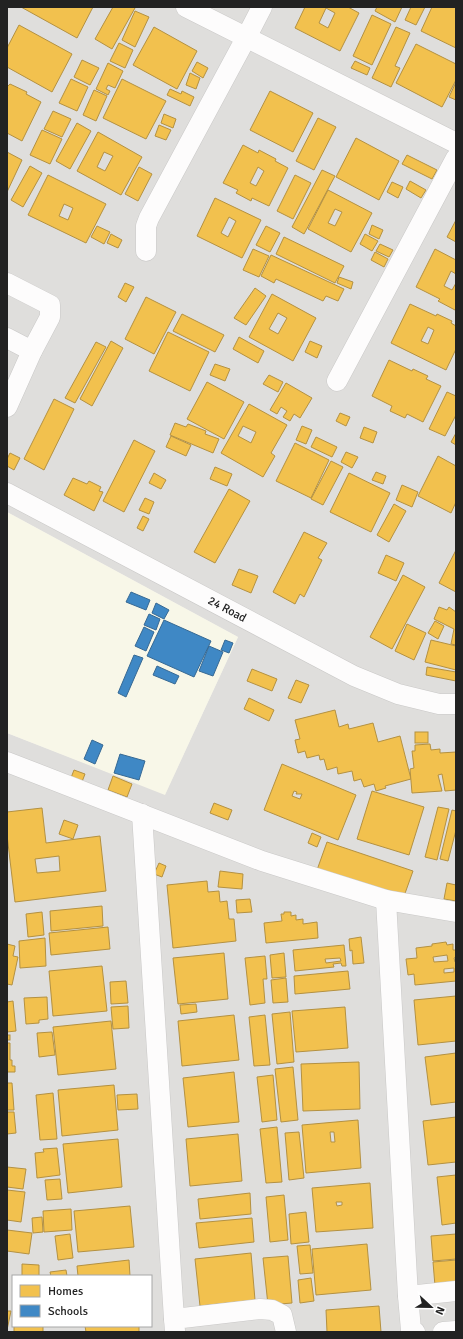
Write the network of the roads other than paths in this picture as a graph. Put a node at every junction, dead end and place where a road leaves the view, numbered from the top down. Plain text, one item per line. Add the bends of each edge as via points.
1 (186, 7) edge
2 (262, 7) edge
3 (246, 38) junction
4 (456, 143) edge
5 (456, 158) edge
6 (146, 251) dead end
7 (7, 283) edge
8 (7, 338) edge
9 (32, 350) junction
10 (337, 381) dead end
11 (7, 407) edge
12 (7, 493) edge
13 (456, 704) edge
14 (7, 762) edge
15 (142, 814) junction
16 (386, 900) junction
17 (456, 912) edge
18 (456, 1291) edge
19 (408, 1296) junction
20 (175, 1326) edge
21 (456, 1331) edge
22 (286, 1332) edge
23 (415, 1332) edge
24 (443, 1332) edge

1 - 3 street
2 - 3 street
3 - 4 street
3 - 6 street via 149,218 146,226
5 - 10 street
7 - 9 street via 50,305 50,317
8 - 9 street
9 - 11 street
12 - 13 street, 24 Road via 354,676 398,694 439,704
14 - 15 street
15 - 16 street via 262,861
15 - 20 street
16 - 17 street
16 - 19 street
18 - 19 street
19 - 23 street via 411,1330
20 - 22 street via 260,1309 272,1310 282,1315
21 - 24 street

